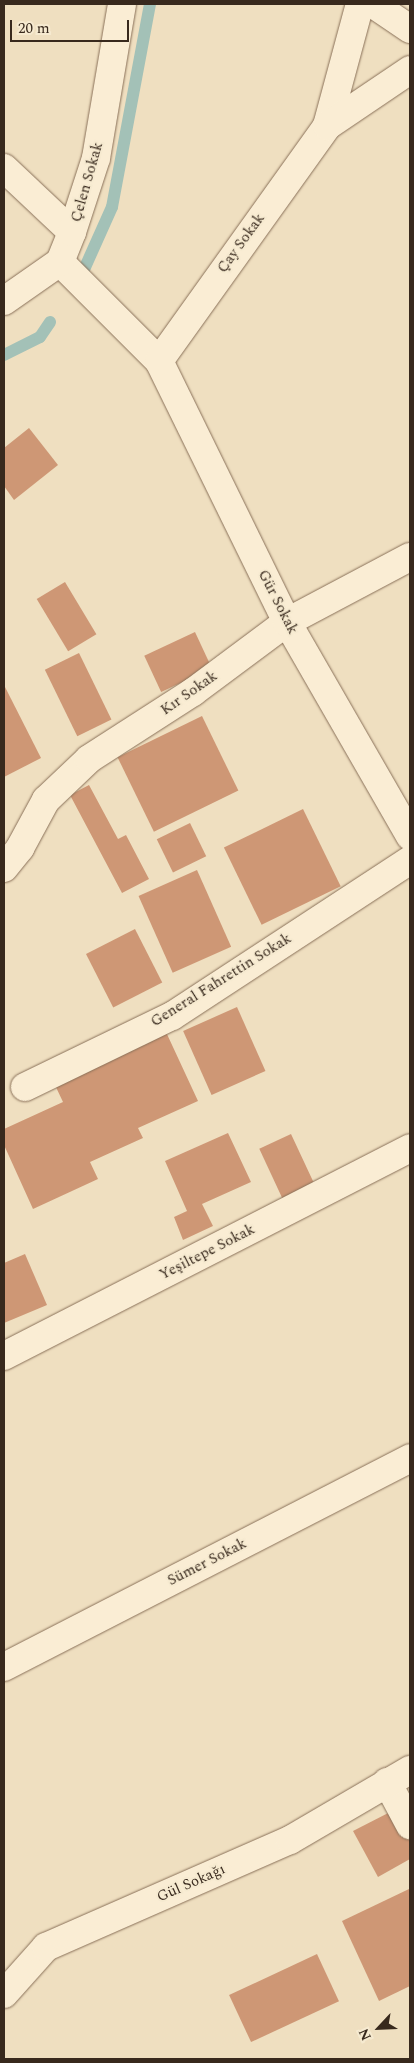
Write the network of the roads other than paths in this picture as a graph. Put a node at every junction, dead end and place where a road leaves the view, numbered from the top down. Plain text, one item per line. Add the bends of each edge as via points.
1 (122, 4) edge
2 (360, 4) edge
3 (373, 4) edge
4 (402, 20) edge
5 (410, 70) edge
6 (327, 126) junction
7 (4, 168) edge
8 (72, 232) junction
9 (60, 262) junction
10 (4, 301) edge
11 (159, 361) junction
12 (410, 557) edge
13 (287, 622) junction
14 (410, 836) edge
15 (410, 860) edge
16 (4, 868) edge
17 (25, 1088) dead end
18 (410, 1148) edge
19 (4, 1356) edge
20 (410, 1458) edge
21 (4, 1667) edge
22 (399, 1776) edge
23 (410, 1824) edge
24 (4, 1994) edge

1 - 8 street, Çelen Sokak via 96,158
2 - 6 street, Çay Sokak
3 - 4 street
5 - 6 street, Çay Sokak
6 - 11 street, Çay Sokak
7 - 8 street
8 - 9 street, Çelen Sokak
9 - 10 street
9 - 11 street, Gür Sokak
11 - 13 street, Gür Sokak
12 - 13 street, Kır Sokak
13 - 14 street, Gür Sokak
13 - 16 street, Kır Sokak via 192,692 89,759 46,800 20,848
15 - 17 street, General Fahrettin Sokak via 172,1016
18 - 19 street, Yeşiltepe Sokak
20 - 21 street, Sümer Sokak
22 - 23 street
22 - 24 street, Gül Sokağı via 290,1840 46,1947

